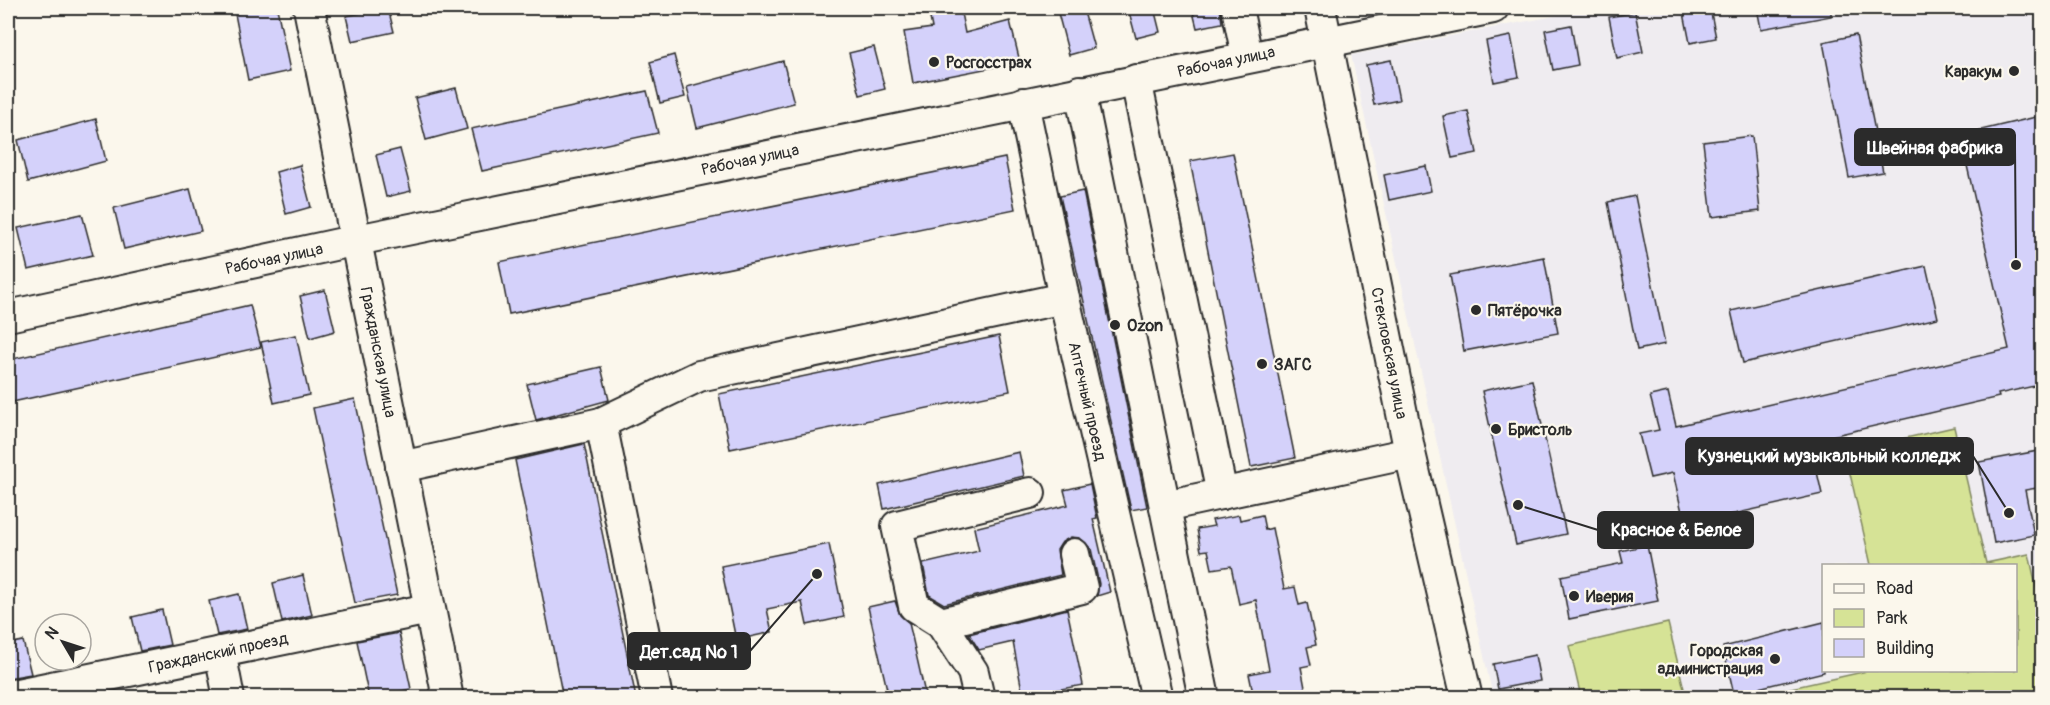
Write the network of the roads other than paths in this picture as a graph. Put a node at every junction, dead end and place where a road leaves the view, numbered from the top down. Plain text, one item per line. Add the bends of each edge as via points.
1 (309, 8) edge
2 (1237, 8) edge
3 (1320, 8) edge
4 (1493, 8) edge
5 (1327, 40) junction
6 (1248, 56) junction
7 (1136, 80) junction
8 (1080, 91) junction
9 (1023, 103) junction
10 (357, 240) junction
11 (1064, 298) junction
12 (8, 316) edge
13 (601, 423) junction
14 (1410, 453) junction
15 (401, 467) junction
16 (1030, 493) dead end
17 (1222, 494) junction
18 (1165, 506) junction
19 (1074, 554) dead end
20 (429, 609) junction
21 (941, 623) junction
22 (220, 652) junction
23 (8, 696) edge
24 (229, 698) edge
25 (448, 698) edge
26 (657, 698) edge
27 (980, 698) edge
28 (1157, 698) edge
29 (1204, 698) edge
30 (1467, 698) edge

1 - 10 street, Гражданская улица
2 - 6 street
3 - 5 street, Стекловская улица
4 - 5 street, Рабочая улица
5 - 6 street, Рабочая улица
5 - 14 street, Стекловская улица
6 - 7 street, Рабочая улица
7 - 8 street, Рабочая улица
7 - 17 street
8 - 9 street, Рабочая улица
8 - 18 street
9 - 10 street, Рабочая улица
9 - 11 street, Аптечный проезд
10 - 12 street, Рабочая улица
10 - 15 street, Гражданская улица
11 - 13 street via 699,376
11 - 28 street, Аптечный проезд
13 - 15 street
13 - 26 street
14 - 17 street
14 - 30 street, Стекловская улица
15 - 20 street, Гражданская улица
16 - 21 street via 897,526 914,606
17 - 18 street
18 - 29 street
19 - 21 street via 1082,588
20 - 22 street, Гражданский проезд
20 - 25 street, Гражданская улица
21 - 27 street via 973,672
22 - 23 street, Гражданский проезд
22 - 24 street

